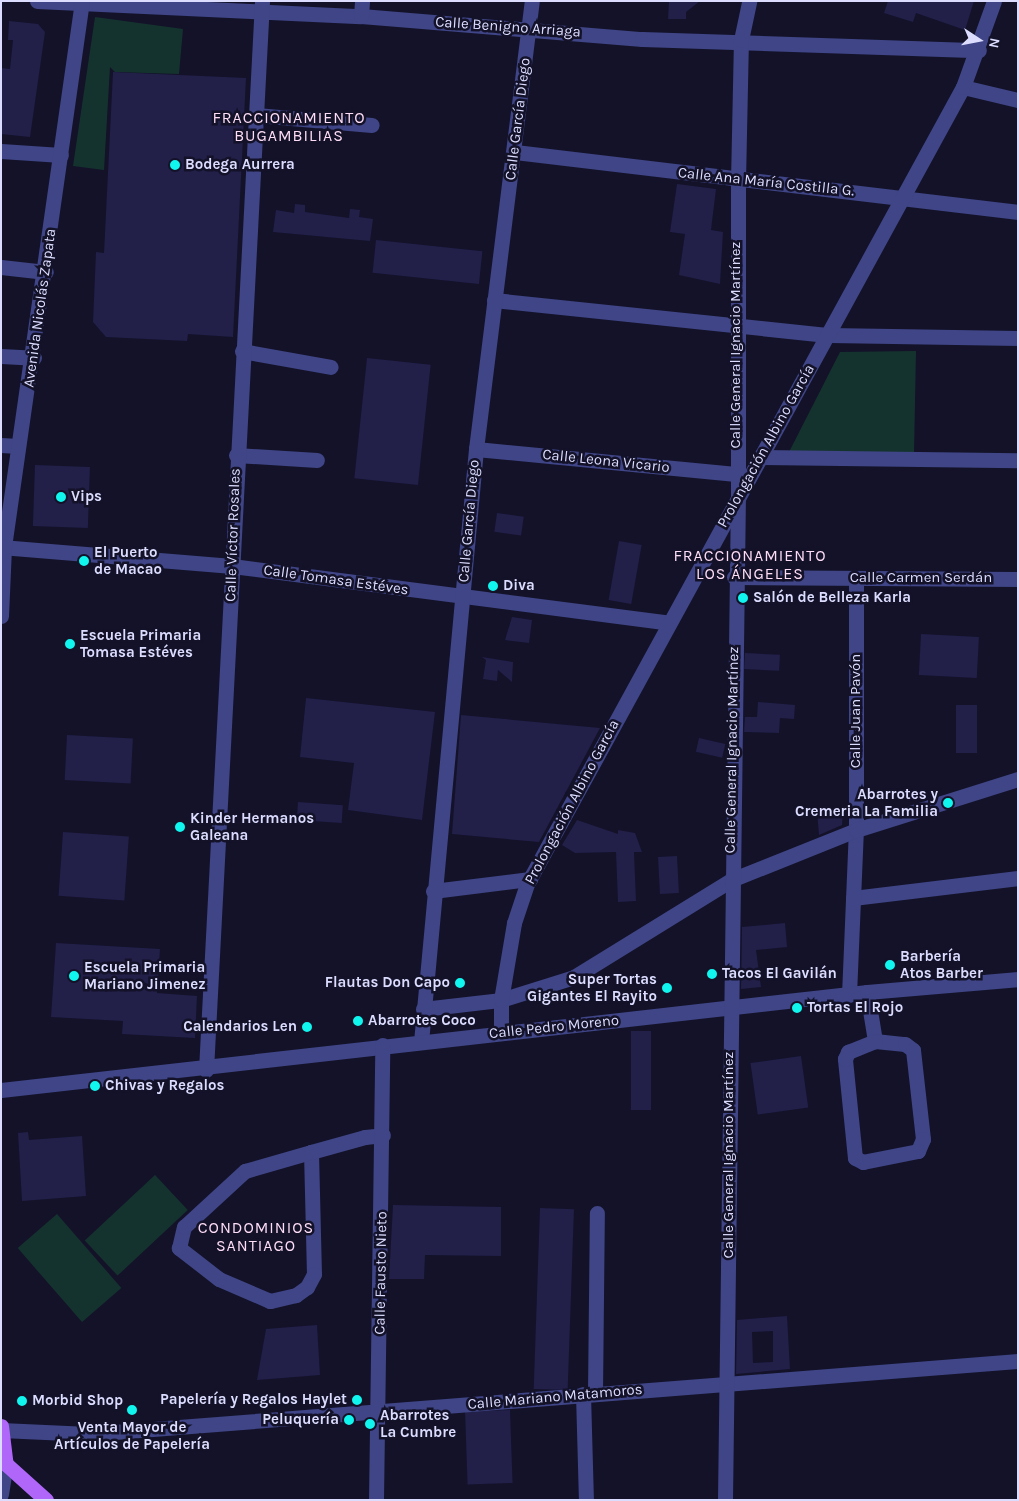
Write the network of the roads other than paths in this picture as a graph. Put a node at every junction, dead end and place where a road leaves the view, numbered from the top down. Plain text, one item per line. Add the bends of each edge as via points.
1 (37, 1) edge
2 (532, 1) edge
3 (749, 1) edge
4 (994, 1) edge
5 (82, 3) edge
6 (262, 6) edge
7 (362, 9) edge
8 (529, 27) junction
9 (741, 40) junction
10 (979, 50) junction
11 (964, 87) junction
12 (1018, 100) edge
13 (256, 115) junction
14 (372, 125) dead end
15 (1, 151) edge
16 (515, 152) junction
17 (60, 156) junction
18 (738, 181) junction
19 (902, 197) junction
20 (1018, 212) edge
21 (1, 267) edge
22 (46, 272) junction
23 (494, 300) junction
24 (735, 326) junction
25 (828, 335) junction
26 (1018, 338) edge
27 (242, 351) junction
28 (1, 356) edge
29 (34, 358) junction
30 (331, 366) dead end
31 (1, 445) edge
32 (476, 449) junction
33 (12, 452) edge
34 (236, 455) junction
35 (758, 457) junction
36 (317, 460) dead end
37 (1018, 460) edge
38 (736, 474) junction
39 (738, 497) junction
40 (2, 547) edge
41 (232, 566) junction
42 (734, 577) junction
43 (856, 578) junction
44 (1018, 579) edge
45 (461, 598) junction
46 (1, 616) edge
47 (670, 623) junction
48 (1018, 779) edge
49 (856, 830) junction
50 (1018, 878) edge
51 (530, 879) junction
52 (731, 880) junction
53 (434, 891) junction
54 (853, 898) junction
55 (1018, 979) edge
56 (867, 992) junction
57 (849, 995) junction
58 (501, 1000) junction
59 (424, 1009) junction
60 (729, 1009) junction
61 (501, 1033) junction
62 (875, 1041) junction
63 (422, 1042) junction
64 (382, 1045) junction
65 (206, 1070) junction
66 (1, 1090) edge
67 (383, 1135) junction
68 (311, 1152) junction
69 (597, 1213) dead end
70 (1018, 1361) edge
71 (728, 1383) junction
72 (589, 1394) junction
73 (378, 1412) junction
74 (2, 1428) edge
75 (6, 1464) junction
76 (1, 1494) edge
77 (46, 1500) edge
78 (376, 1500) edge
79 (586, 1500) edge
80 (725, 1500) edge

1 - 5 street, Calle Benigno Arriaga
2 - 8 street, Calle García Diego
3 - 9 street, Calle General Ignacio Martínez
4 - 10 street, Prolongación Albino García
5 - 6 street, Calle Benigno Arriaga
5 - 17 street, Avenida Nicolás Zapata
6 - 7 street, Calle Benigno Arriaga
6 - 13 street, Calle Víctor Rosales
7 - 8 street, Calle Benigno Arriaga
8 - 9 street, Calle Benigno Arriaga via 642,39
8 - 16 street, Calle García Diego
9 - 10 street, Calle Benigno Arriaga
9 - 18 street, Calle General Ignacio Martínez
10 - 11 street, Prolongación Albino García
11 - 12 street
11 - 19 street, Prolongación Albino García
13 - 14 street
13 - 27 street, Calle Víctor Rosales
15 - 17 street
16 - 18 street, Calle Ana María Costilla G.
16 - 23 street, Calle García Diego
17 - 22 street, Avenida Nicolás Zapata
18 - 19 street, Calle Ana María Costilla G.
18 - 24 street, Calle General Ignacio Martínez
19 - 20 street, Calle Ana María Costilla G.
19 - 25 street, Prolongación Albino García
21 - 22 street
22 - 29 street, Avenida Nicolás Zapata
23 - 24 street
23 - 32 street, Calle García Diego
24 - 25 street
24 - 38 street, Calle General Ignacio Martínez
25 - 26 street
25 - 35 street, Prolongación Albino García
27 - 30 street
27 - 34 street, Calle Víctor Rosales
28 - 29 street
29 - 33 street, Avenida Nicolás Zapata
31 - 33 street
32 - 38 street, Calle Leona Vicario
32 - 45 street, Calle García Diego
33 - 40 street, Avenida Nicolás Zapata
34 - 36 street
34 - 41 street, Calle Víctor Rosales
35 - 37 street
35 - 39 street, Prolongación Albino García
38 - 39 street, Calle General Ignacio Martínez
39 - 42 street, Calle General Ignacio Martínez
39 - 47 street, Prolongación Albino García
40 - 41 street, Calle Tomasa Estéves
40 - 46 street, Avenida Nicolás Zapata
41 - 45 street, Calle Tomasa Estéves
41 - 65 street, Calle Víctor Rosales
42 - 43 street, Calle Carmen Serdán
42 - 52 street, Calle General Ignacio Martínez
43 - 44 street, Calle Carmen Serdán
43 - 49 street, Calle Juan Pavón
45 - 47 street, Calle Tomasa Estéves
45 - 53 street, Calle García Diego
47 - 51 street, Prolongación Albino García
48 - 49 street
49 - 52 street
49 - 54 street, Calle Juan Pavón
50 - 54 street
51 - 53 street
51 - 58 street, Prolongación Albino García via 514,923
52 - 58 street via 590,968
52 - 60 street, Calle General Ignacio Martínez
53 - 59 street, Calle García Diego
54 - 57 street, Calle Juan Pavón
55 - 56 street, Calle Pedro Moreno
56 - 57 street, Calle Pedro Moreno
56 - 62 street
57 - 60 street, Calle Pedro Moreno
58 - 59 street
58 - 61 street, Prolongación Albino García
59 - 63 street, Calle García Diego
60 - 61 street, Calle Pedro Moreno
60 - 71 street, Calle General Ignacio Martínez
61 - 63 street, Calle Pedro Moreno
62 - 62 street via 905,1044 913,1050 923,1139 918,1151 863,1162 855,1158 845,1059 848,1052
63 - 64 street, Calle Pedro Moreno
64 - 65 street, Calle Pedro Moreno
64 - 67 street, Calle Fausto Nieto
65 - 66 street, Calle Pedro Moreno
67 - 68 street
67 - 73 street, Calle Fausto Nieto
68 - 68 street via 245,1171 184,1227 179,1248 219,1279 270,1301 296,1295 307,1287 314,1274
69 - 72 street
70 - 71 street, Calle Mariano Matamoros
71 - 72 street, Calle Mariano Matamoros
71 - 80 street, Calle General Ignacio Martínez
72 - 73 street, Calle Mariano Matamoros
72 - 79 street
73 - 74 street, Calle Mariano Matamoros via 89,1434
73 - 78 street, Calle Fausto Nieto
74 - 75 main road
75 - 76 street
75 - 77 main road

